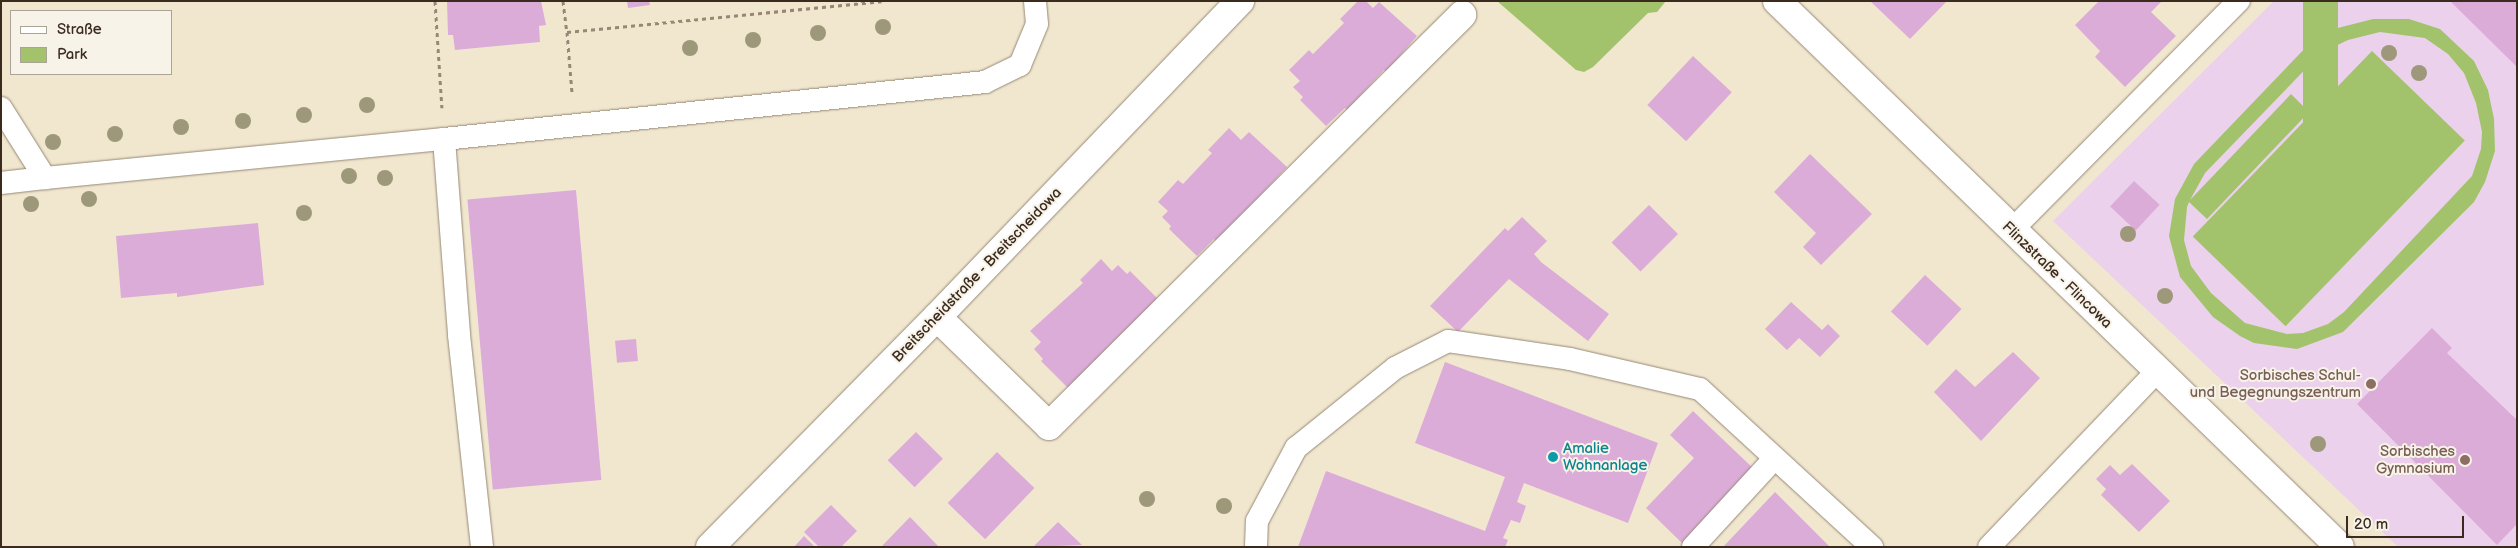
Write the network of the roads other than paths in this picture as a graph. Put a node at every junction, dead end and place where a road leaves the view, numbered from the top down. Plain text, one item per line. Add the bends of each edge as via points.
1 (1035, 1) edge
2 (1240, 1) edge
3 (1777, 1) edge
4 (2239, 1) edge
5 (1462, 15) dead end
6 (1, 108) edge
7 (444, 139) junction
8 (45, 178) junction
9 (1, 183) edge
10 (2011, 231) junction
11 (937, 317) junction
12 (2158, 370) junction
13 (1774, 459) junction
14 (482, 547) edge
15 (710, 547) edge
16 (1256, 547) edge
17 (1694, 547) edge
18 (1872, 547) edge
19 (1989, 547) edge
20 (2340, 547) edge

1 - 7 lane via 1037,24 1020,65 985,82
2 - 11 street, Breitscheidstraße - Breitscheidowa
3 - 10 street, Flinzstraße - Flincowa
4 - 10 lane
5 - 11 street via 1049,426
6 - 8 lane
7 - 8 lane
7 - 14 lane via 458,335
8 - 9 lane
10 - 12 street, Flinzstraße - Flincowa
11 - 15 street, Breitscheidstraße - Breitscheidowa
12 - 19 lane
12 - 20 street, Flinzstraße - Flincowa
13 - 16 lane via 1700,389 1570,359 1448,341 1394,368 1296,448 1257,522
13 - 17 lane
13 - 18 lane

